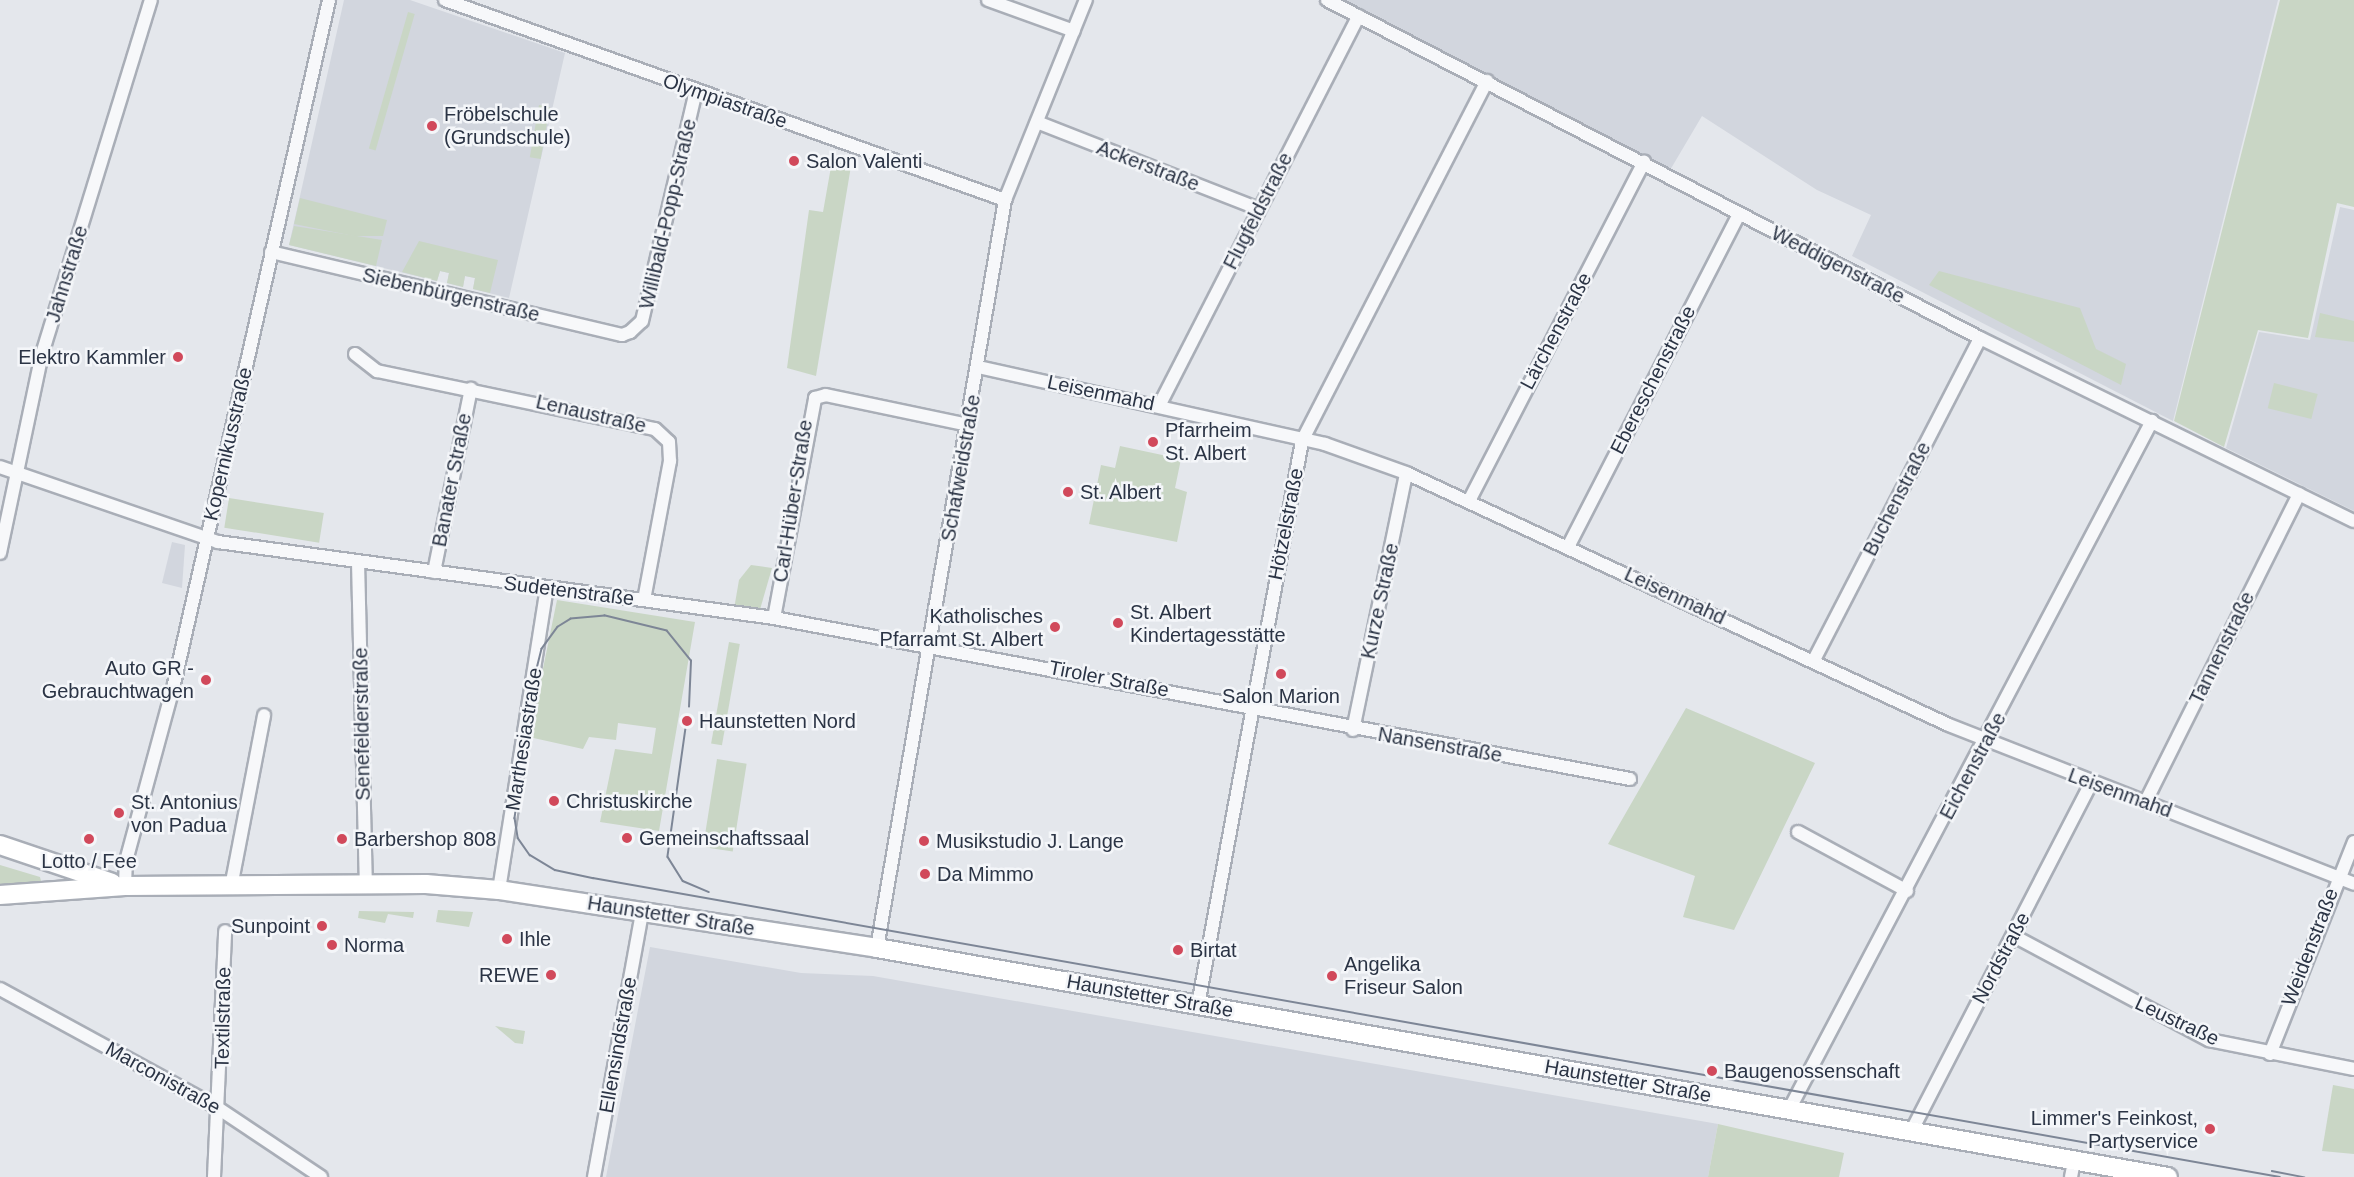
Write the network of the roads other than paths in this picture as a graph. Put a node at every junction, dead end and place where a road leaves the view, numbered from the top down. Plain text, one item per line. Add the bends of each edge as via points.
1 (151, 0) edge
2 (329, 0) edge
3 (445, 0) edge
4 (988, 0) edge
5 (1086, 0) edge
6 (1327, 0) edge
7 (1359, 16) junction
8 (1074, 31) junction
9 (1487, 81) junction
10 (696, 91) junction
11 (1037, 122) junction
12 (1644, 162) junction
13 (1005, 200) junction
14 (1259, 209) junction
15 (1739, 214) junction
16 (271, 252) junction
17 (630, 332) joint
18 (1980, 338) junction
19 (355, 354) dead end
20 (978, 367) junction
21 (471, 389) junction
22 (1158, 406) junction
23 (2152, 421) junction
24 (968, 425) junction
25 (1302, 441) junction
26 (0, 467) edge
27 (16, 472) junction
28 (1406, 472) junction
29 (2299, 494) junction
30 (1469, 501) junction
31 (2354, 521) edge
32 (206, 539) junction
33 (1568, 547) junction
34 (0, 553) edge
35 (358, 562) junction
36 (434, 572) junction
37 (547, 588) junction
38 (644, 600) junction
39 (774, 618) junction
40 (931, 646) junction
41 (1814, 660) junction
42 (1251, 709) junction
43 (264, 715) dead end
44 (1353, 729) junction
45 (1987, 741) junction
46 (1630, 779) dead end
47 (2091, 784) junction
48 (2146, 801) junction
49 (1798, 832) dead end
50 (2354, 842) edge
51 (0, 845) edge
52 (2337, 877) junction
53 (2354, 884) edge
54 (366, 885) junction
55 (125, 886) junction
56 (231, 887) junction
57 (499, 890) junction
58 (1907, 891) junction
59 (0, 895) edge
60 (642, 912) junction
61 (225, 931) dead end
62 (2014, 936) junction
63 (877, 948) junction
64 (0, 988) edge
65 (1198, 1005) junction
66 (2270, 1054) junction
67 (2354, 1069) edge
68 (218, 1108) junction
69 (1789, 1110) junction
70 (1911, 1132) junction
71 (2073, 1169) edge
72 (214, 1177) edge
73 (321, 1177) edge
74 (594, 1177) edge
75 (2168, 1177) edge

1 - 27 street, Jahnstraße via 42,354
2 - 16 street, Kopernikusstraße
3 - 10 street, Olympiastraße
4 - 8 street
5 - 8 street, Schafweidstraße
6 - 7 street, Weddigenstraße
7 - 9 street, Weddigenstraße
7 - 14 street, Flugfeldstraße
8 - 11 street, Schafweidstraße
9 - 12 street, Weddigenstraße
9 - 25 street, Hötzelstraße
10 - 13 street, Olympiastraße
10 - 17 street, Willibald-Popp-Straße via 642,321
11 - 13 street, Schafweidstraße
11 - 14 street, Ackerstraße
12 - 15 street, Weddigenstraße
12 - 30 street, Lärchenstraße
13 - 20 street, Schafweidstraße
14 - 22 street, Flugfeldstraße
15 - 18 street, Weddigenstraße
15 - 33 street, Ebereschenstraße
16 - 17 street, Siebenbürgenstraße via 622,335
16 - 32 street, Kopernikusstraße
18 - 23 street, Weddigenstraße
18 - 41 street, Buchenstraße
19 - 21 street, Lenaustraße via 377,371
20 - 22 street, Leisenmahd
20 - 24 street, Schafweidstraße
21 - 36 street, Banater Straße
21 - 38 street, Lenaustraße via 656,429 669,442
22 - 25 street, Leisenmahd
23 - 29 street, Weddigenstraße
23 - 45 street, Eichenstraße
24 - 39 street, Carl-Hüber-Straße via 826,394 815,398 806,426
24 - 40 street, Schafweidstraße
25 - 28 street, Leisenmahd
25 - 42 street, Hötzelstraße
26 - 27 street, Sudetenstraße
27 - 32 street, Sudetenstraße
27 - 34 street, Jahnstraße
28 - 30 street, Leisenmahd
28 - 44 street, Kurze Straße
29 - 31 street, Weddigenstraße
29 - 48 street, Tannenstraße
30 - 33 street, Leisenmahd
32 - 35 street, Sudetenstraße
32 - 55 street, Kopernikusstraße via 126,861
33 - 41 street, Leisenmahd
35 - 36 street, Sudetenstraße
35 - 54 street, Senefelderstraße
36 - 37 street, Sudetenstraße
37 - 38 street, Sudetenstraße
37 - 57 street, Marthesiastraße
38 - 39 street, Sudetenstraße
39 - 40 street, Sudetenstraße
40 - 42 street, Tiroler Straße
40 - 63 street, Schafweidstraße
41 - 45 street, Leisenmahd
42 - 44 street, Nansenstraße
42 - 65 street, Hötzelstraße
43 - 56 street
44 - 46 street, Nansenstraße
45 - 47 street, Leisenmahd
45 - 58 street, Eichenstraße
47 - 48 street, Leisenmahd
47 - 62 street, Nordstraße
48 - 52 street, Leisenmahd
49 - 58 street
50 - 52 street, Weidenstraße
51 - 55 main road
52 - 53 street, Leisenmahd
52 - 66 street, Weidenstraße
54 - 56 main road, Haunstetter Straße
54 - 57 main road, Haunstetter Straße
55 - 56 main road, Haunstetter Straße
55 - 59 main road
57 - 60 main road, Haunstetter Straße
58 - 69 street, Eichenstraße
60 - 63 main road, Haunstetter Straße
60 - 74 street, Ellensindstraße
61 - 68 street, Textilstraße
62 - 66 street, Leustraße via 2209,1040
62 - 70 street, Nordstraße
63 - 65 main road, Haunstetter Straße
64 - 68 street, Marconistraße
65 - 69 main road, Haunstetter Straße
66 - 67 street, Leustraße
68 - 72 street, Textilstraße
68 - 73 street, Marconistraße
69 - 70 main road, Haunstetter Straße
70 - 71 main road, Haunstetter Straße
71 - 75 main road, Haunstetter Straße

